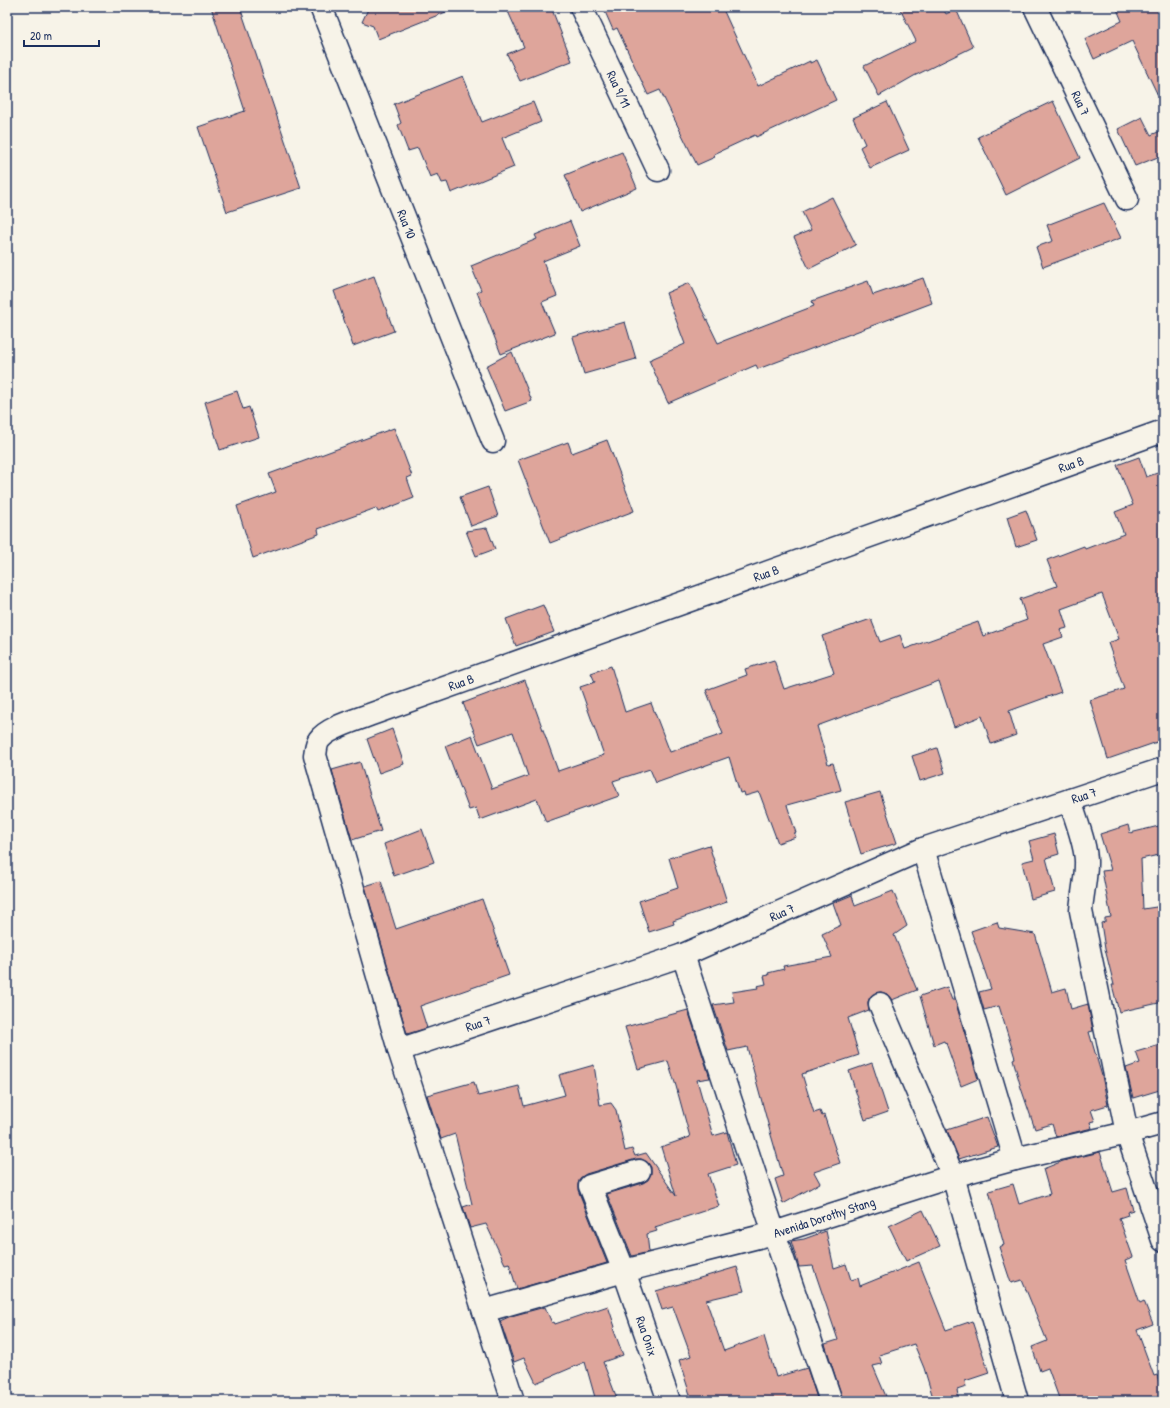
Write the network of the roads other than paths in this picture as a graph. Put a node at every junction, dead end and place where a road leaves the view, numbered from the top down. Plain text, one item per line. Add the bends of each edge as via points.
1 (321, 7) edge
2 (580, 7) edge
3 (1035, 7) edge
4 (658, 170) dead end
5 (1127, 199) dead end
6 (1163, 431) edge
7 (493, 441) dead end
8 (1163, 769) edge
9 (1070, 800) junction
10 (923, 850) junction
11 (683, 955) junction
12 (880, 1004) dead end
13 (399, 1050) junction
14 (1163, 1123) edge
15 (1127, 1133) junction
16 (1015, 1159) junction
17 (640, 1171) dead end
18 (953, 1176) junction
19 (774, 1233) junction
20 (1163, 1240) edge
21 (624, 1271) junction
22 (484, 1311) junction
23 (513, 1401) edge
24 (669, 1401) edge
25 (831, 1401) edge
26 (1017, 1401) edge

1 - 7 street, Rua 10
2 - 4 street, Rua 9/11
3 - 5 street, Rua 7
6 - 13 street, Rua B via 369,715 328,732 319,739 315,755
8 - 9 street, Rua 7
9 - 10 street, Rua 7
9 - 15 street via 1087,862 1081,911
10 - 11 street, Rua 7
10 - 16 street
11 - 13 street, Rua 7
11 - 19 street
12 - 18 street
13 - 22 street, Rua B
14 - 15 street, Avenida Dorothy Stang
15 - 16 street, Avenida Dorothy Stang
15 - 20 street
16 - 18 street, Avenida Dorothy Stang
17 - 21 street, Rua Onix via 590,1186
18 - 19 street, Avenida Dorothy Stang
18 - 26 street
19 - 21 street, Avenida Dorothy Stang
19 - 25 street
21 - 22 street, Avenida Dorothy Stang
21 - 24 street, Rua Onix
22 - 23 street, Rua B

